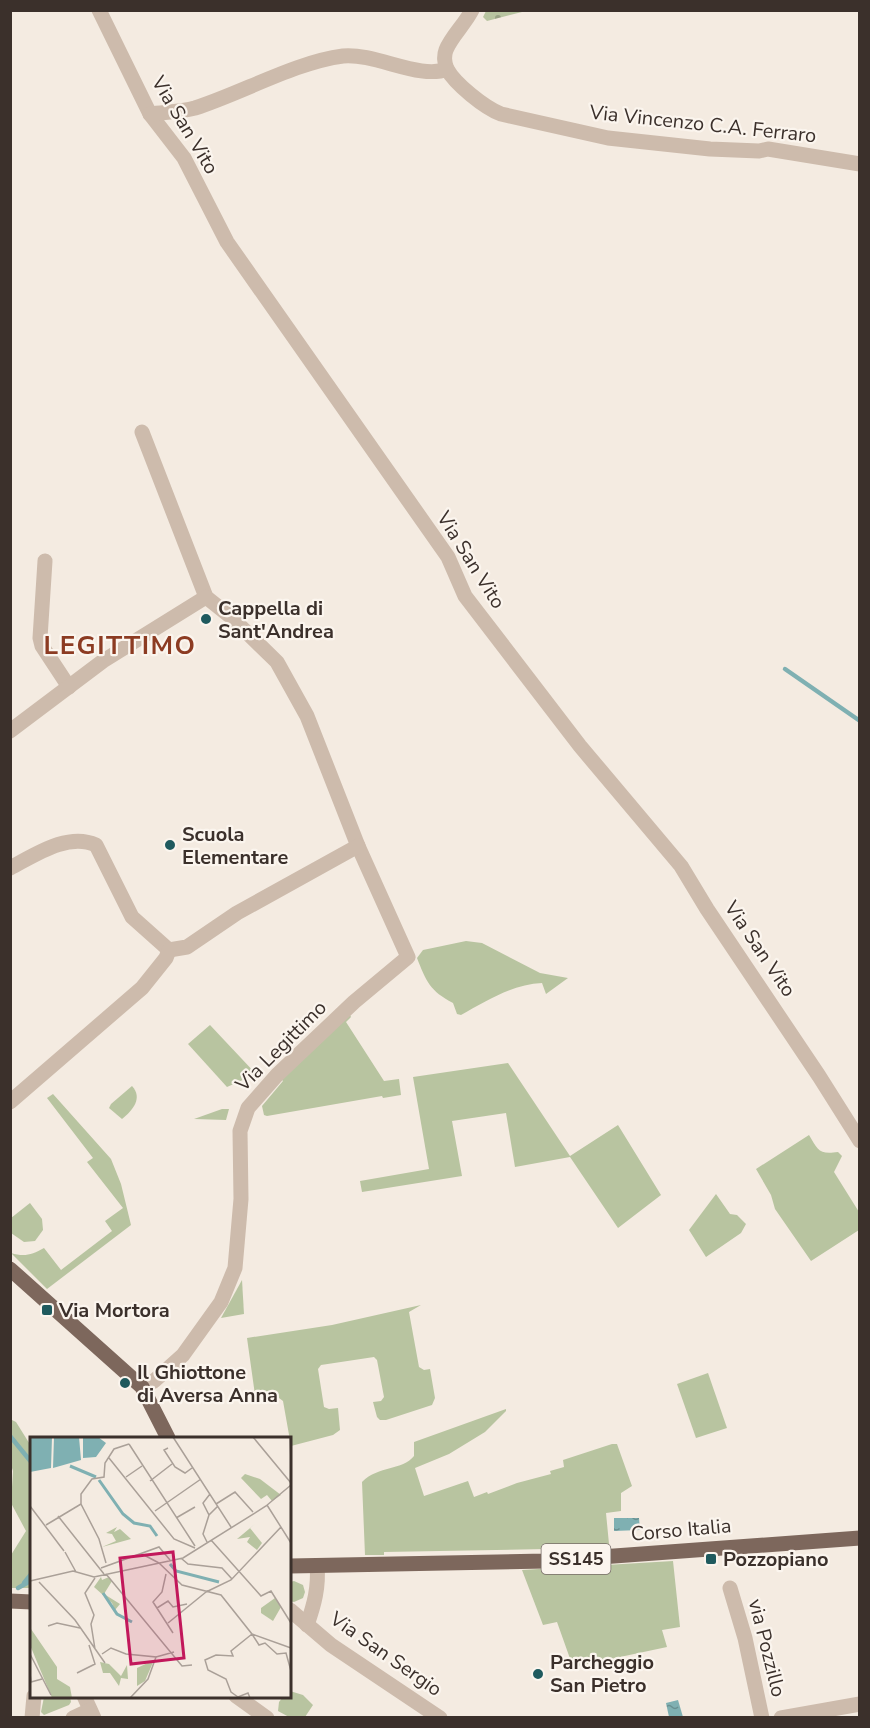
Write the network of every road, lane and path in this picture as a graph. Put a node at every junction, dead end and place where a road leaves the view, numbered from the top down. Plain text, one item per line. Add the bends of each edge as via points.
1 (99, 10) edge
2 (472, 10) edge
3 (447, 69) junction
4 (150, 114) junction
5 (860, 164) edge
6 (142, 432) dead end
7 (45, 561) dead end
8 (206, 597) junction
9 (69, 687) junction
10 (10, 731) edge
11 (358, 846) junction
12 (10, 868) edge
13 (169, 950) junction
14 (10, 1102) edge
15 (860, 1141) edge
16 (10, 1269) edge
17 (142, 1387) junction
18 (167, 1437) edge
19 (860, 1538) edge
20 (291, 1566) edge
21 (317, 1566) junction
22 (730, 1588) dead end
23 (10, 1601) edge
24 (30, 1602) edge
25 (291, 1611) edge
26 (307, 1624) junction
27 (34, 1698) edge
28 (239, 1698) edge
29 (858, 1704) edge
30 (90, 1708) edge
31 (29, 1716) edge
32 (73, 1718) edge
33 (267, 1718) edge
34 (440, 1718) edge
35 (762, 1718) edge
36 (782, 1718) edge

1 - 4 street, Via San Vito
2 - 3 street via 446,49
3 - 4 street via 432,72 362,56 336,57 193,109
3 - 5 street, Via Vincenzo C.A. Ferraro via 485,106 523,120 608,138 710,149 768,149
4 - 15 street, Via San Vito via 184,158 227,242 448,557 465,596 580,746 681,866
6 - 8 street
7 - 9 street via 40,638
8 - 9 street via 103,661
8 - 11 street via 277,662 307,716
9 - 10 street
11 - 13 street via 237,913 187,946
11 - 17 street, Via Legittimo via 408,957 354,1002 248,1107 240,1131 241,1199 235,1268 221,1302 183,1355
12 - 13 street via 64,842 96,845 132,917
13 - 14 street via 142,988
16 - 17 main road
17 - 18 main road
19 - 21 main road, Corso Italia / SS145 via 546,1561
20 - 21 main road, Corso Italia / SS145
21 - 26 street, Via San Sergio via 314,1603
22 - 35 street, via Pozzillo
23 - 24 main road
25 - 26 street, Via San Sergio
26 - 34 street, Via San Sergio via 338,1650
27 - 31 street
28 - 33 street
29 - 36 street
30 - 32 street

